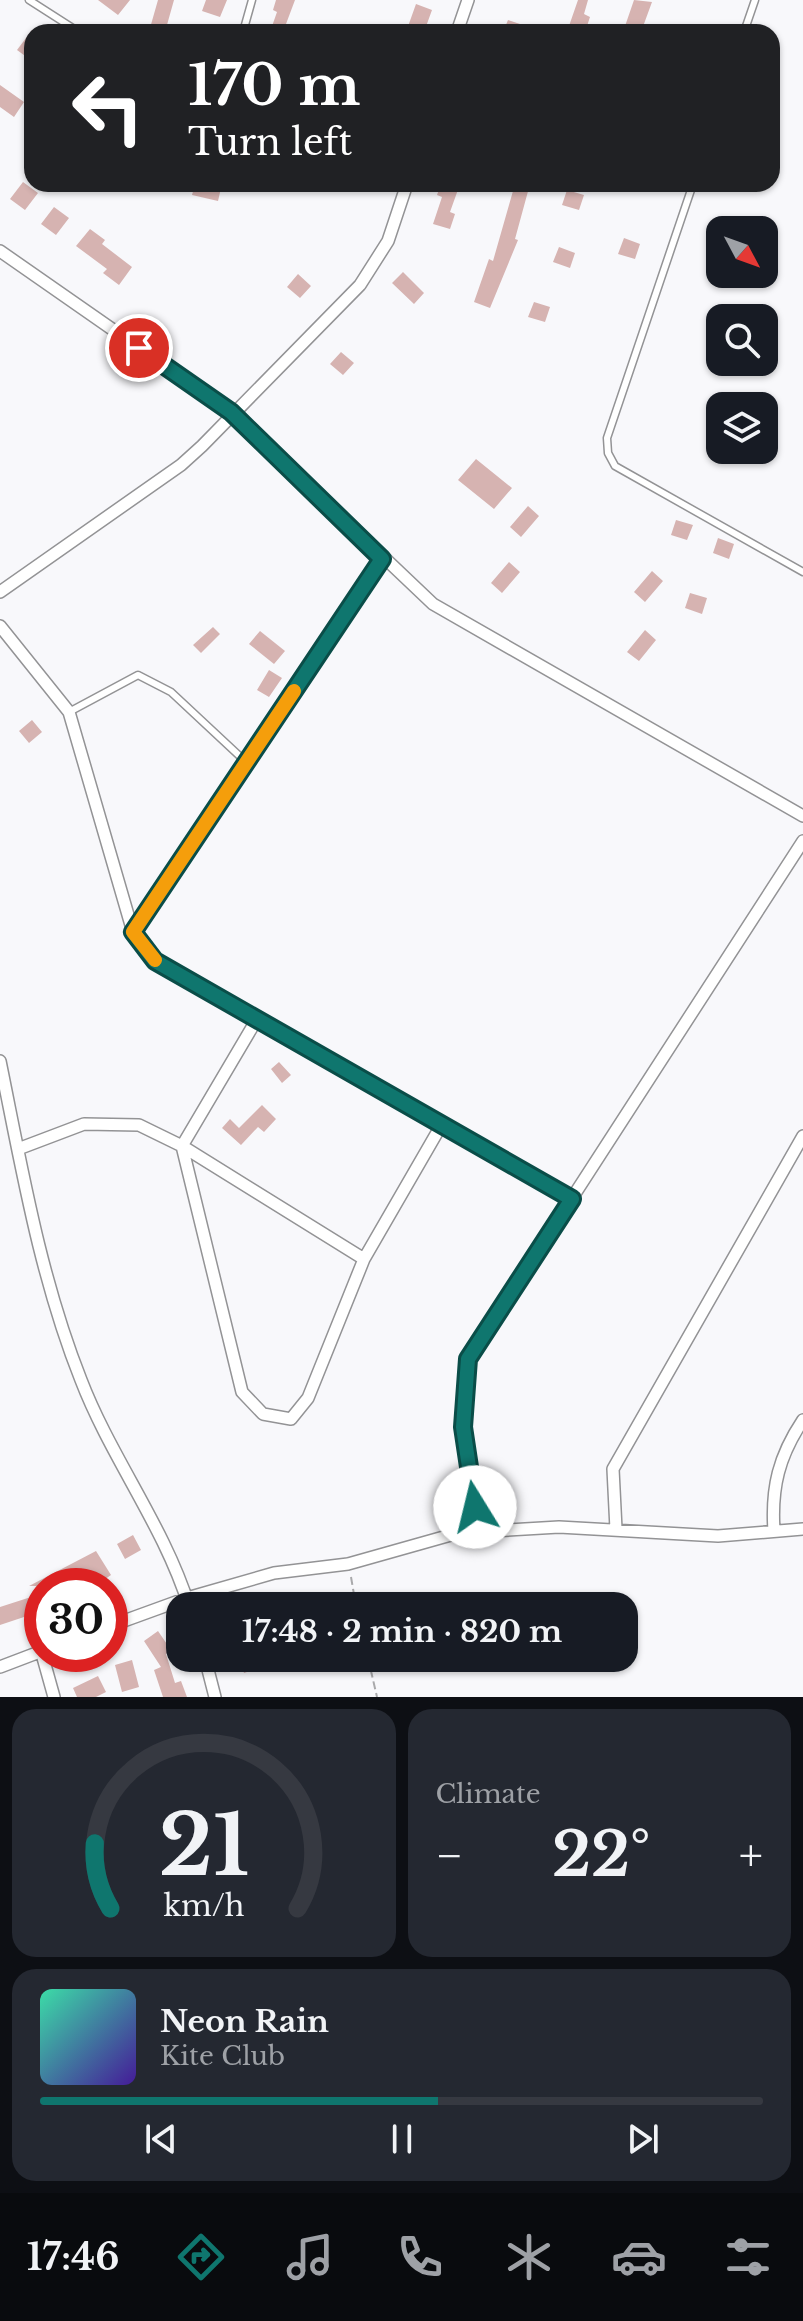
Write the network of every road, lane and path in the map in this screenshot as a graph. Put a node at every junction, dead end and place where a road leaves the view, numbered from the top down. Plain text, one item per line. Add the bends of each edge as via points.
1 (29, 0) edge
2 (252, 0) edge
3 (468, 0) edge
4 (755, 0) edge
5 (66, 24) edge
6 (245, 24) edge
7 (460, 24) edge
8 (747, 24) edge
9 (404, 192) edge
10 (690, 192) edge
11 (0, 251) edge
12 (231, 412) junction
13 (382, 559) junction
14 (803, 572) edge
15 (0, 592) edge
16 (0, 626) edge
17 (69, 712) junction
18 (246, 762) junction
19 (803, 816) edge
20 (803, 841) edge
21 (133, 932) junction
22 (257, 1019) junction
23 (0, 1061) edge
24 (442, 1124) junction
25 (803, 1136) edge
26 (182, 1146) junction
27 (18, 1149) junction
28 (572, 1199) junction
29 (364, 1259) junction
30 (803, 1420) edge
31 (616, 1529) junction
32 (803, 1529) edge
33 (774, 1531) junction
34 (479, 1533) junction
35 (348, 1564) junction
36 (184, 1592) edge
37 (218, 1592) edge
38 (353, 1592) edge
39 (166, 1609) edge
40 (128, 1620) edge
41 (24, 1658) edge
42 (0, 1667) edge
43 (47, 1672) edge
44 (209, 1672) edge
45 (371, 1672) edge
46 (54, 1697) edge
47 (215, 1697) edge
48 (377, 1697) edge

1 - 5 lane
2 - 6 lane
3 - 7 street
4 - 8 lane
9 - 12 street via 388,241 360,285
10 - 14 lane via 607,438 608,453 615,466
11 - 12 street
12 - 13 street
12 - 15 street via 181,465
13 - 18 lane
13 - 19 street via 433,604
16 - 17 street
17 - 18 lane via 138,675 171,692
17 - 21 street
18 - 21 lane
20 - 28 street
21 - 22 street via 155,961
22 - 24 street
22 - 26 street
23 - 27 street
24 - 28 street
24 - 29 street
25 - 31 street via 613,1469
26 - 27 street via 139,1125 113,1123 84,1124
26 - 29 street
26 - 29 street via 242,1392 263,1414 291,1419 308,1398
27 - 36 street via 44,1275 81,1382
28 - 34 street via 468,1359 463,1427
30 - 33 street via 783,1451 772,1506
31 - 33 street via 718,1536
31 - 34 street
32 - 33 street
34 - 35 street via 458,1533
35 - 37 street via 274,1573
35 - 38 path
39 - 40 street
41 - 42 street
43 - 46 street
44 - 47 street
45 - 48 path

